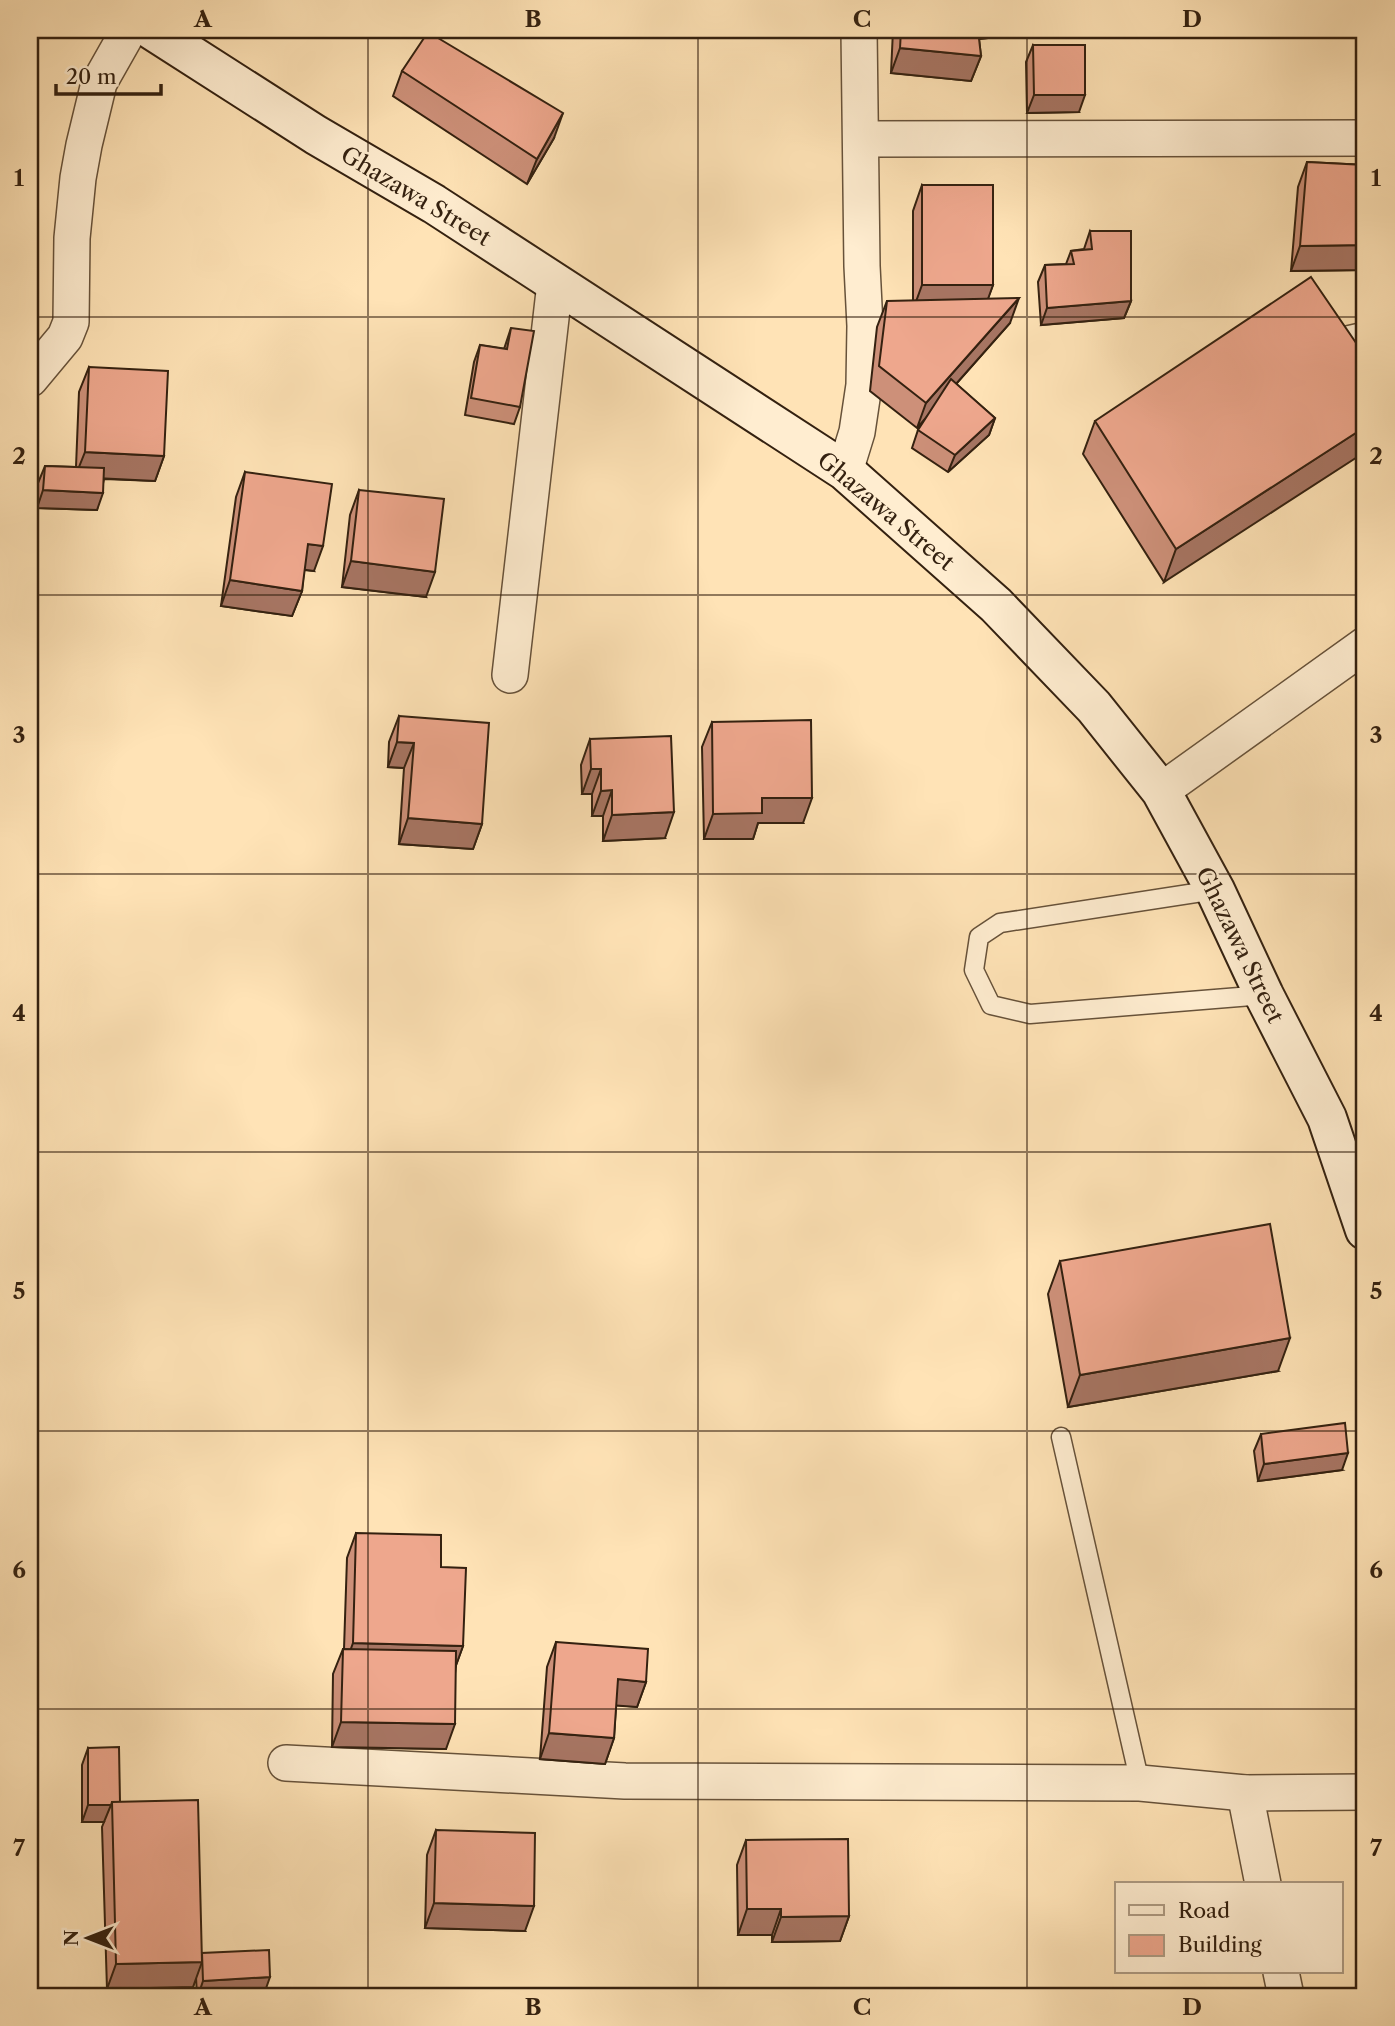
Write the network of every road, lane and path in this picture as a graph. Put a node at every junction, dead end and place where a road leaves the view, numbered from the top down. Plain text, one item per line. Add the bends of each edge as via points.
1 (129, 30) edge
2 (152, 30) edge
3 (859, 30) edge
4 (1365, 138) edge
5 (861, 139) junction
6 (555, 283) junction
7 (30, 379) edge
8 (845, 471) junction
9 (1365, 645) edge
10 (510, 675) dead end
11 (1161, 791) junction
12 (1214, 890) junction
13 (1264, 995) junction
14 (1365, 1230) edge
15 (1061, 1437) dead end
16 (286, 1763) dead end
17 (1140, 1783) junction
18 (1365, 1792) edge
19 (1245, 1793) junction
20 (1263, 1882) edge
21 (1281, 1974) edge
22 (1286, 1996) edge

1 - 7 street via 99,83 84,145 72,238 71,322 65,337
2 - 6 main road, Ghazawa Street
3 - 5 street
4 - 5 street
5 - 8 street via 864,385
6 - 8 main road, Ghazawa Street
6 - 10 street
8 - 11 main road, Ghazawa Street via 996,605 1094,707
9 - 11 street
11 - 12 main road, Ghazawa Street
12 - 13 main road, Ghazawa Street
12 - 13 lane via 1000,923 979,937 974,970 991,1005 1030,1014
13 - 14 main road, Ghazawa Street via 1326,1118
15 - 17 lane
16 - 17 street via 625,1781
17 - 19 street
18 - 19 street
19 - 20 street
21 - 22 street

